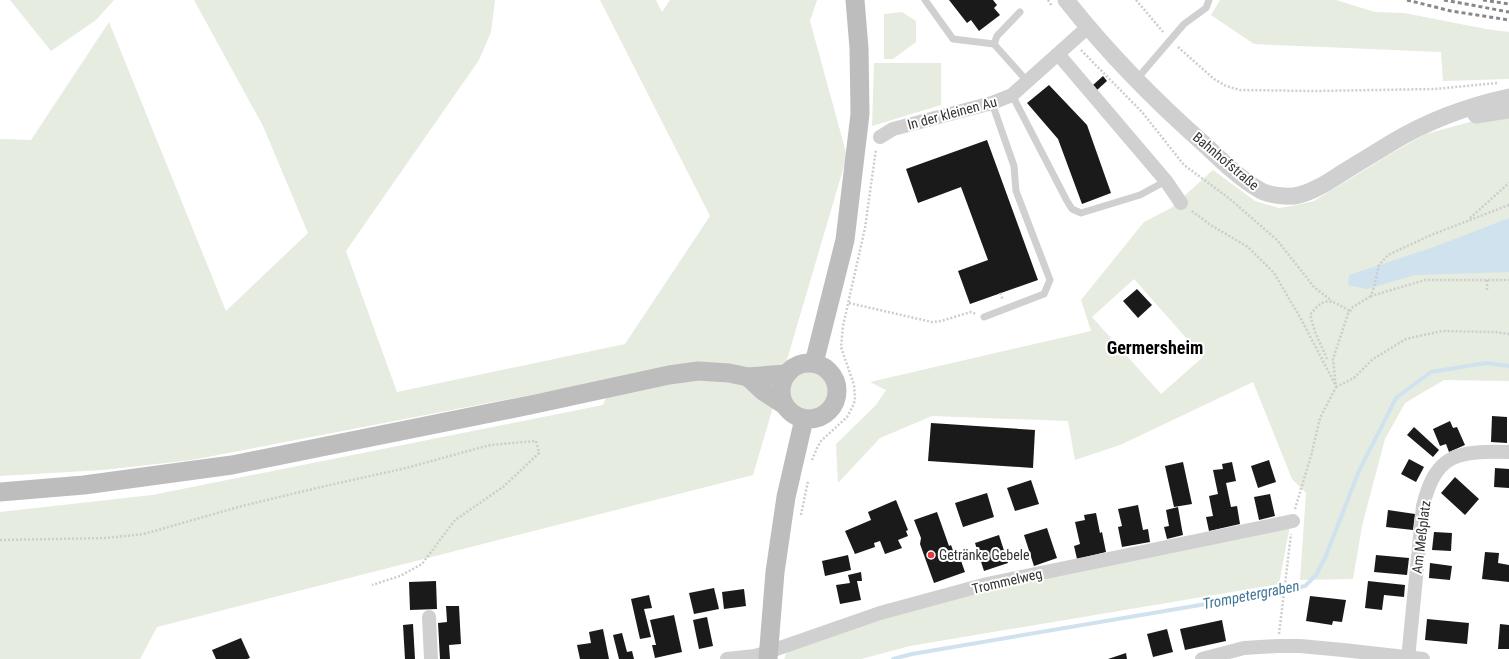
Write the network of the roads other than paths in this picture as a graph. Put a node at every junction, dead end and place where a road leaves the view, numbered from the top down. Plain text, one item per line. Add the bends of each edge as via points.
1 (855, 0) edge
2 (925, 0) edge
3 (1066, 0) edge
4 (1209, 0) edge
5 (1020, 12) dead end
6 (1088, 27) junction
7 (994, 44) junction
8 (1058, 54) junction
9 (1026, 81) junction
10 (1136, 81) junction
11 (1505, 90) edge
12 (1012, 95) junction
13 (992, 103) junction
14 (1509, 110) edge
15 (1423, 127) junction
16 (880, 137) road end
17 (1166, 182) junction
18 (1181, 202) road end
19 (984, 317) road end
20 (814, 363) junction
21 (786, 374) junction
22 (748, 377) junction
23 (783, 404) junction
24 (804, 419) junction
25 (1509, 452) edge
26 (0, 492) edge
27 (1293, 521) road end
28 (429, 617) dead end
29 (768, 656) edge
30 (1408, 658) edge
31 (431, 659) edge
32 (727, 659) edge
33 (1202, 659) edge
34 (1424, 659) edge

1 - 20 main road via 860,114 845,240
2 - 7 lane via 953,39
3 - 6 street, Bahnhofstraße
4 - 10 lane via 1206,8 1184,24
5 - 7 lane via 997,36
6 - 8 street, In der kleinen Au
6 - 10 street, Bahnhofstraße
7 - 9 lane
8 - 9 street, In der kleinen Au
8 - 17 street
9 - 12 street, In der kleinen Au
10 - 15 street, Bahnhofstraße via 1243,179 1259,190 1278,195 1298,196 1317,189 1393,142
11 - 15 street, Bahnhofstraße via 1479,104
12 - 13 street, In der kleinen Au
12 - 17 lane via 1072,209 1081,213 1140,195
13 - 16 street, In der kleinen Au via 893,129
13 - 19 lane via 1014,166 1016,191 1050,280 1044,294
14 - 15 street, Bahnhofstraße
17 - 18 street
20 - 21 main road via 796,366
20 - 24 main road via 829,371 835,378 837,396 834,405 825,414 813,420
21 - 22 main road
21 - 23 main road via 780,395
22 - 23 main road
22 - 26 main road via 698,371 669,375 232,465 84,485
23 - 24 main road via 788,411
24 - 29 main road via 786,497 775,572
25 - 30 street, Am Meßplatz via 1479,452 1454,457 1441,466 1429,484 1423,506
27 - 29 street, Trommelweg via 987,584 880,613
28 - 31 street
29 - 32 street, Trommelweg
30 - 33 street via 1278,646 1244,648
30 - 34 street

